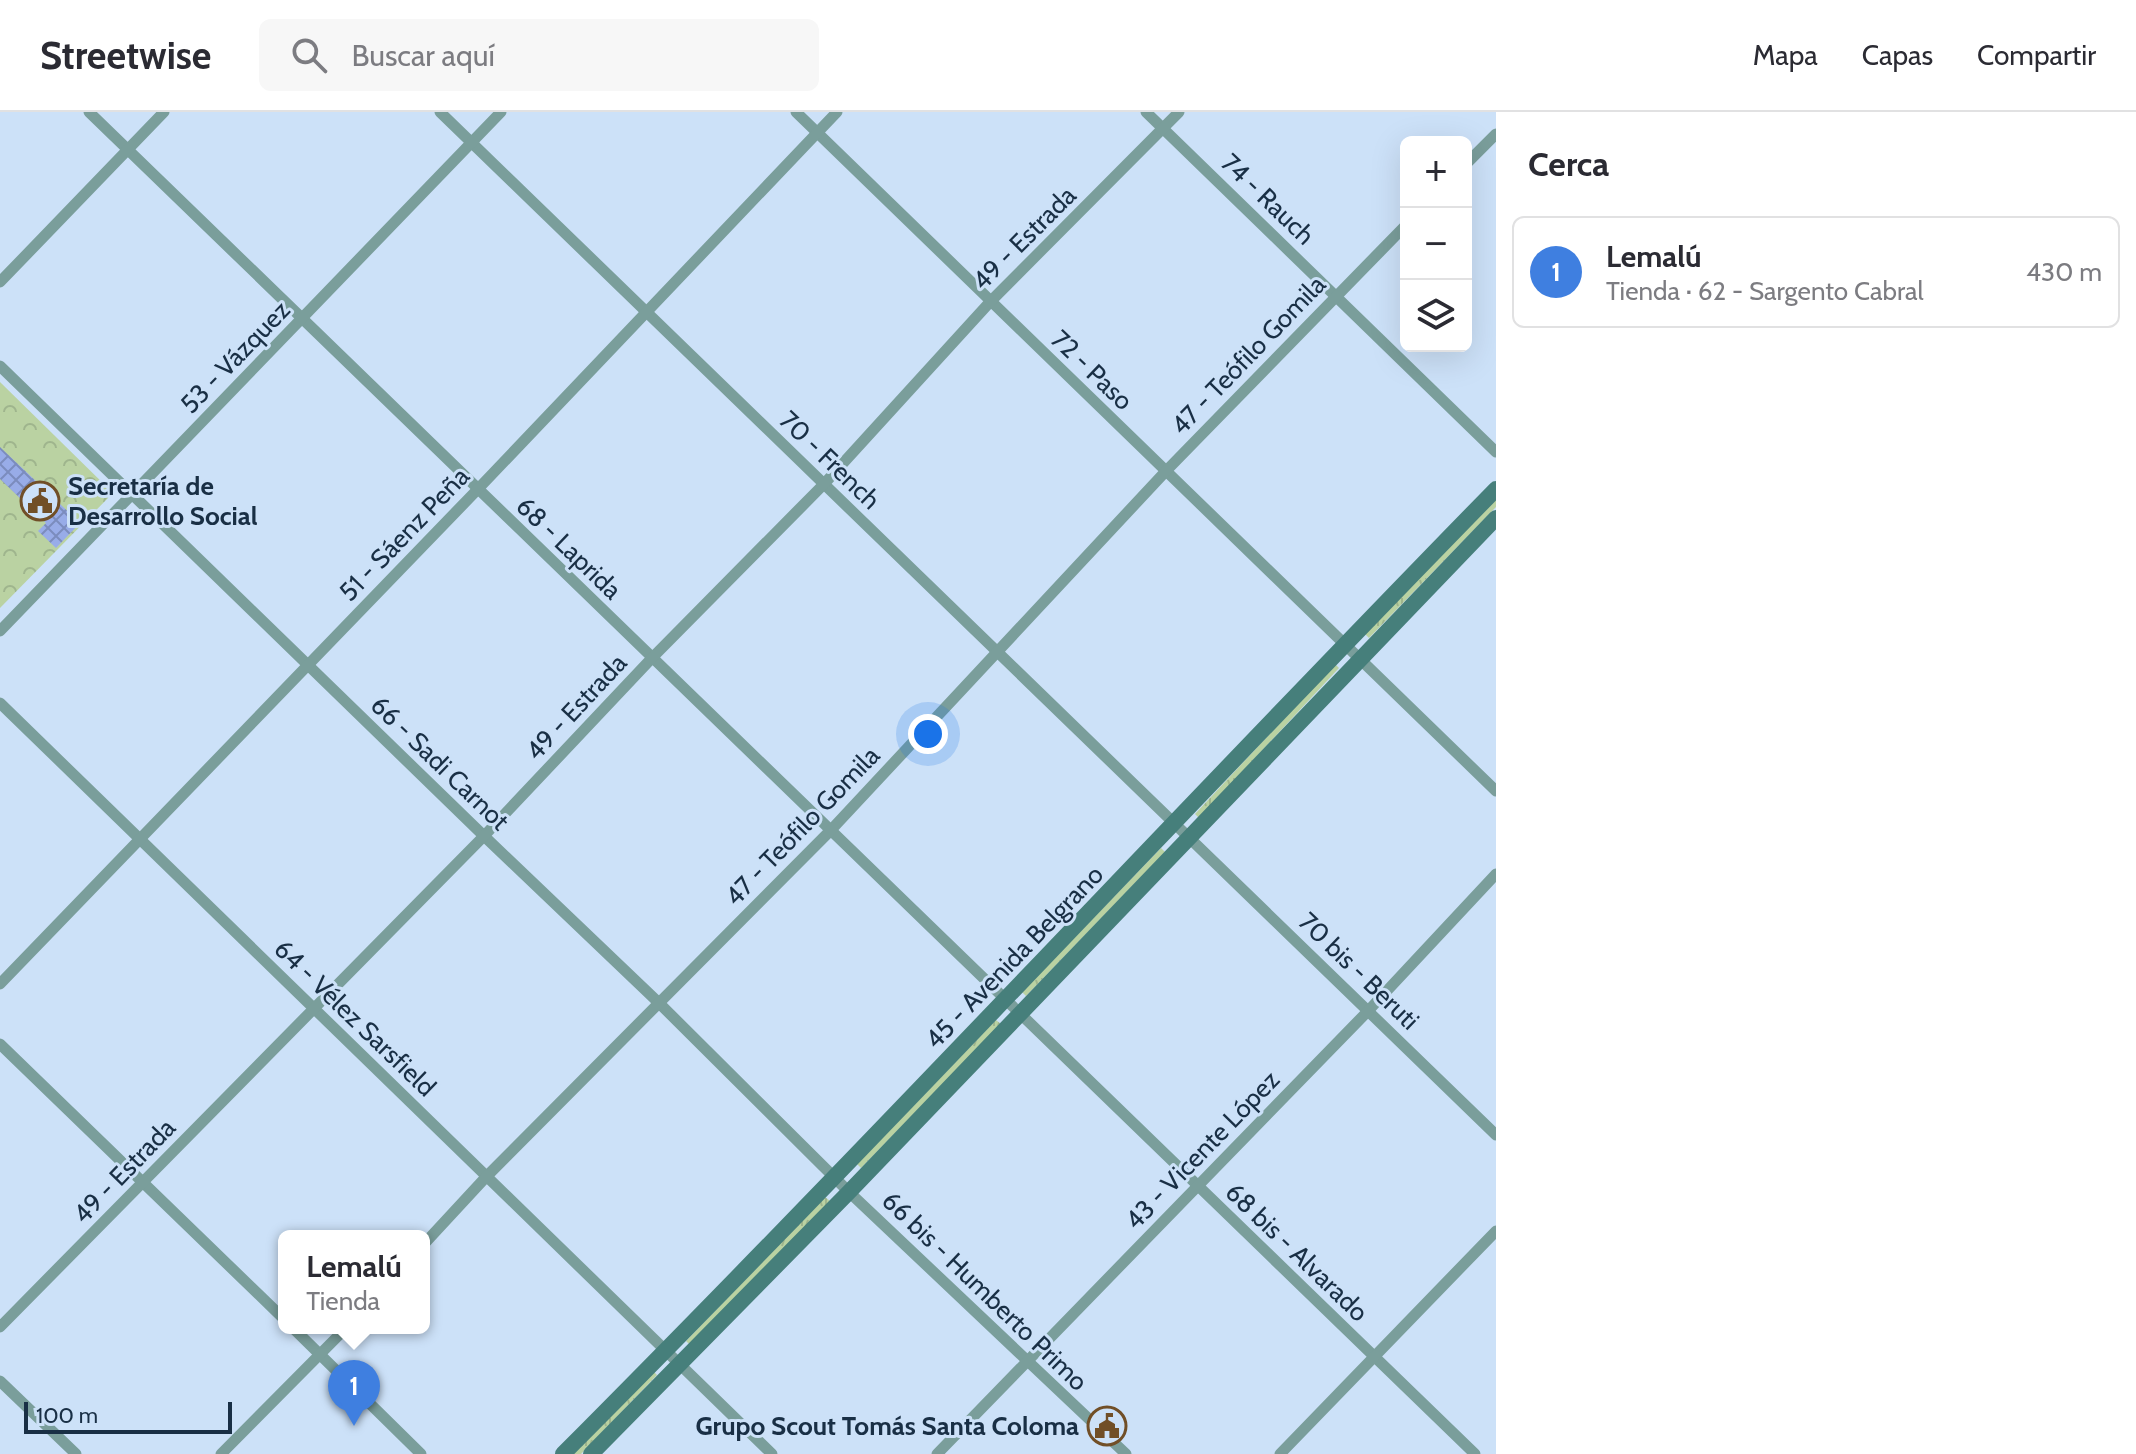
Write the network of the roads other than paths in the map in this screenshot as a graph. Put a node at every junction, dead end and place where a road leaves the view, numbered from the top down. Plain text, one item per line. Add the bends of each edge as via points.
1 (89, 112) edge
2 (164, 112) edge
3 (440, 112) edge
4 (501, 112) edge
5 (796, 112) edge
6 (837, 112) edge
7 (1146, 112) edge
8 (1179, 112) edge
9 (1163, 129) junction
10 (817, 133) junction
11 (1496, 134) edge
12 (472, 143) junction
13 (128, 150) junction
14 (1472, 158) edge
15 (1400, 231) edge
16 (0, 282) edge
17 (1336, 295) junction
18 (990, 302) junction
19 (646, 312) junction
20 (302, 318) junction
21 (0, 366) edge
22 (1496, 452) edge
23 (1166, 471) junction
24 (824, 484) junction
25 (1496, 489) edge
26 (477, 490) junction
27 (133, 495) junction
28 (1496, 518) edge
29 (0, 631) edge
30 (1344, 644) junction
31 (997, 653) junction
32 (651, 659) junction
33 (1359, 659) junction
34 (308, 664) junction
35 (0, 703) edge
36 (1496, 791) edge
37 (1174, 825) junction
38 (831, 830) junction
39 (484, 836) junction
40 (138, 839) junction
41 (1190, 839) junction
42 (1496, 874) edge
43 (0, 984) edge
44 (1006, 1001) junction
45 (659, 1003) junction
46 (314, 1007) junction
47 (1368, 1011) junction
48 (1019, 1015) junction
49 (0, 1044) edge
50 (1496, 1135) edge
51 (834, 1176) junction
52 (486, 1177) junction
53 (145, 1182) junction
54 (1197, 1186) junction
55 (849, 1192) junction
56 (1496, 1231) edge
57 (430, 1238) edge
58 (278, 1313) edge
59 (0, 1327) edge
60 (299, 1334) edge
61 (340, 1334) edge
62 (666, 1350) junction
63 (321, 1355) junction
64 (1373, 1357) junction
65 (1028, 1363) junction
66 (679, 1364) junction
67 (0, 1381) edge
68 (76, 1454) edge
69 (221, 1454) edge
70 (421, 1454) edge
71 (563, 1454) edge
72 (591, 1454) edge
73 (772, 1454) edge
74 (937, 1454) edge
75 (1126, 1454) edge
76 (1280, 1454) edge
77 (1475, 1454) edge

1 - 13 street, 68 - Laprida
2 - 13 street
3 - 12 street, 70 - French
4 - 12 street, 53 - Vázquez
5 - 10 street, 72 - Paso
6 - 10 street, 51 - Sáenz Peña
7 - 9 street, 74 - Rauch
8 - 9 street, 49 - Estrada
9 - 17 street, 74 - Rauch
9 - 18 street, 49 - Estrada
10 - 18 street, 72 - Paso
10 - 19 street, 51 - Sáenz Peña
11 - 14 street
12 - 19 street, 70 - French
12 - 20 street, 53 - Vázquez
13 - 16 street
13 - 20 street, 68 - Laprida
15 - 17 street, 47 - Teófilo Gomila
17 - 22 street, 74 - Rauch
17 - 23 street, 47 - Teófilo Gomila
18 - 23 street, 72 - Paso
18 - 24 street, 49 - Estrada
19 - 24 street, 70 - French
19 - 26 street, 51 - Sáenz Peña
20 - 26 street, 68 - Laprida
20 - 27 street, 53 - Vázquez
21 - 27 street, 66 - Sadi Carnot
23 - 30 street, 72 - Paso
23 - 31 street, 47 - Teófilo Gomila
24 - 31 street, 70 - French
24 - 32 street, 49 - Estrada
25 - 30 main road, 45 - Avenida Belgrano
26 - 32 street, 68 - Laprida
26 - 34 street, 51 - Sáenz Peña
27 - 29 street, 53 - Vázquez
27 - 34 street, 66 - Sadi Carnot
28 - 33 main road, 45 - Avenida Belgrano
30 - 33 street, 72 - Paso
30 - 37 main road, 45 - Avenida Belgrano
31 - 37 street, 70 - French
31 - 38 street, 47 - Teófilo Gomila
32 - 38 street, 68 - Laprida
32 - 39 street, 49 - Estrada
33 - 36 street, 72 - Paso
33 - 41 main road, 45 - Avenida Belgrano
34 - 39 street, 66 - Sadi Carnot
34 - 40 street, 51 - Sáenz Peña
35 - 40 street, 64 - Vélez Sarsfield
37 - 41 street, 70 - French
37 - 44 main road, 45 - Avenida Belgrano
38 - 44 street, 68 - Laprida
38 - 45 street, 47 - Teófilo Gomila
39 - 45 street, 66 - Sadi Carnot
39 - 46 street, 49 - Estrada
40 - 43 street, 51 - Sáenz Peña
40 - 46 street, 64 - Vélez Sarsfield
41 - 47 street, 70 bis - Beruti
41 - 48 main road, 45 - Avenida Belgrano
42 - 47 street, 43 - Vicente López
44 - 48 street, 68 - Laprida
44 - 51 main road, 45 - Avenida Belgrano
45 - 51 street, 66 - Sadi Carnot
45 - 52 street, 47 - Teófilo Gomila
46 - 52 street, 64 - Vélez Sarsfield
46 - 53 street, 49 - Estrada
47 - 50 street, 70 bis - Beruti
47 - 54 street, 43 - Vicente López
48 - 54 street, 68 bis - Alvarado
48 - 55 main road, 45 - Avenida Belgrano
49 - 53 street
51 - 55 street, 66 - Sadi Carnot
51 - 62 main road, 45 - Avenida Belgrano
52 - 57 street, 47 - Teófilo Gomila
52 - 62 street, 64 - Vélez Sarsfield
53 - 58 street
53 - 59 street, 49 - Estrada
54 - 64 street, 68 bis - Alvarado
54 - 65 street, 43 - Vicente López
55 - 65 street, 66 bis - Humberto Primo
55 - 66 main road, 45 - Avenida Belgrano
56 - 64 street
60 - 63 street
61 - 63 street
62 - 66 street, 64 - Vélez Sarsfield
62 - 71 main road, 45 - Avenida Belgrano
63 - 69 street
63 - 70 street
64 - 76 street
64 - 77 street, 68 bis - Alvarado
65 - 74 street, 43 - Vicente López
65 - 75 street, 66 bis - Humberto Primo
66 - 72 main road, 45 - Avenida Belgrano
66 - 73 street, 64 - Vélez Sarsfield
67 - 68 street

